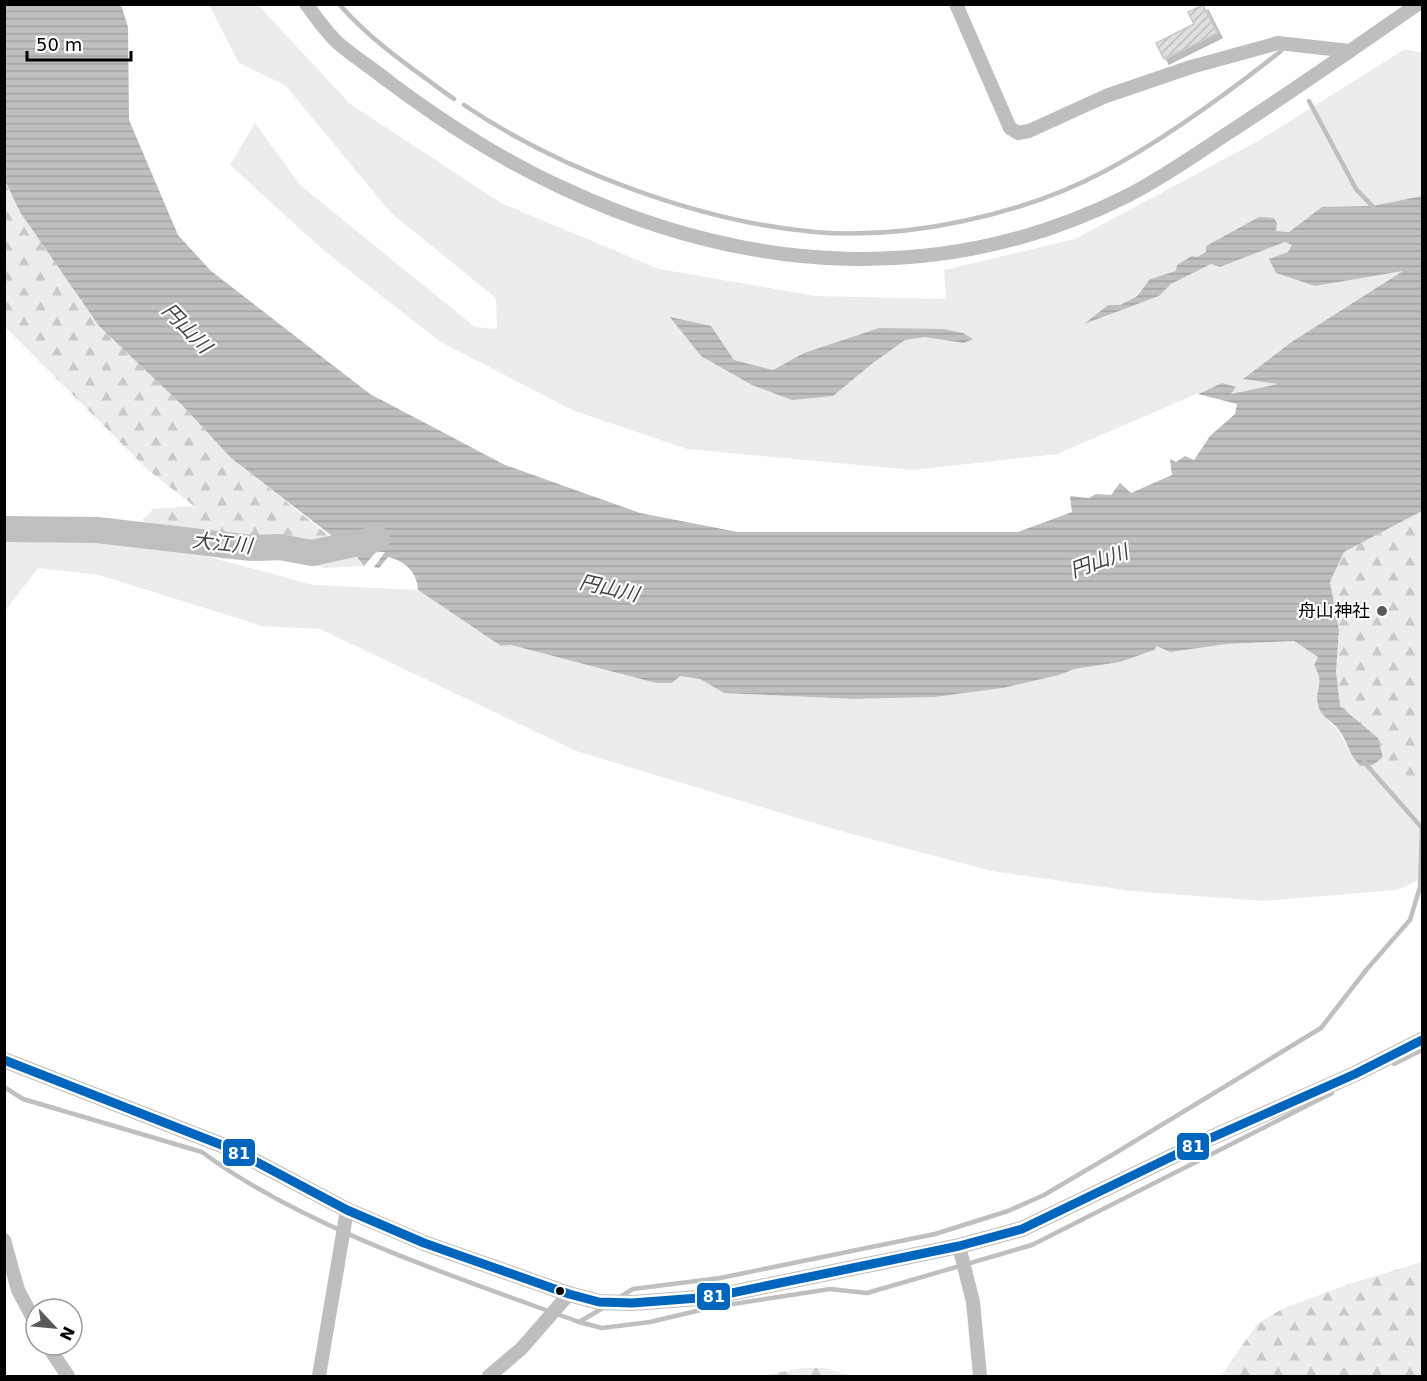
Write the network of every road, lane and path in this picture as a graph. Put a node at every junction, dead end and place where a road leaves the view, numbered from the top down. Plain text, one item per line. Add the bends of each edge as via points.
1 (306, 4) edge
2 (956, 4) edge
3 (1418, 4) edge
4 (1350, 51) junction
5 (1422, 1040) edge
6 (4, 1060) edge
7 (347, 1210) junction
8 (4, 1240) edge
9 (959, 1246) junction
10 (569, 1294) junction
11 (24, 1301) edge
12 (55, 1357) edge
13 (68, 1377) edge
14 (319, 1377) edge
15 (489, 1377) edge
16 (980, 1377) edge

1 - 4 street via 336,42 449,126 511,164 649,225 757,252 825,259 921,257 1025,236 1084,214 1162,176
2 - 4 street via 1010,128 1018,133 1106,96 1278,43
3 - 4 street
5 - 9 street via 1022,1229
6 - 7 street via 232,1149
7 - 10 street via 435,1247
7 - 14 street
8 - 11 street
9 - 10 street via 712,1297 632,1303 599,1302
9 - 16 street via 973,1302
10 - 15 street via 521,1349
12 - 13 street

